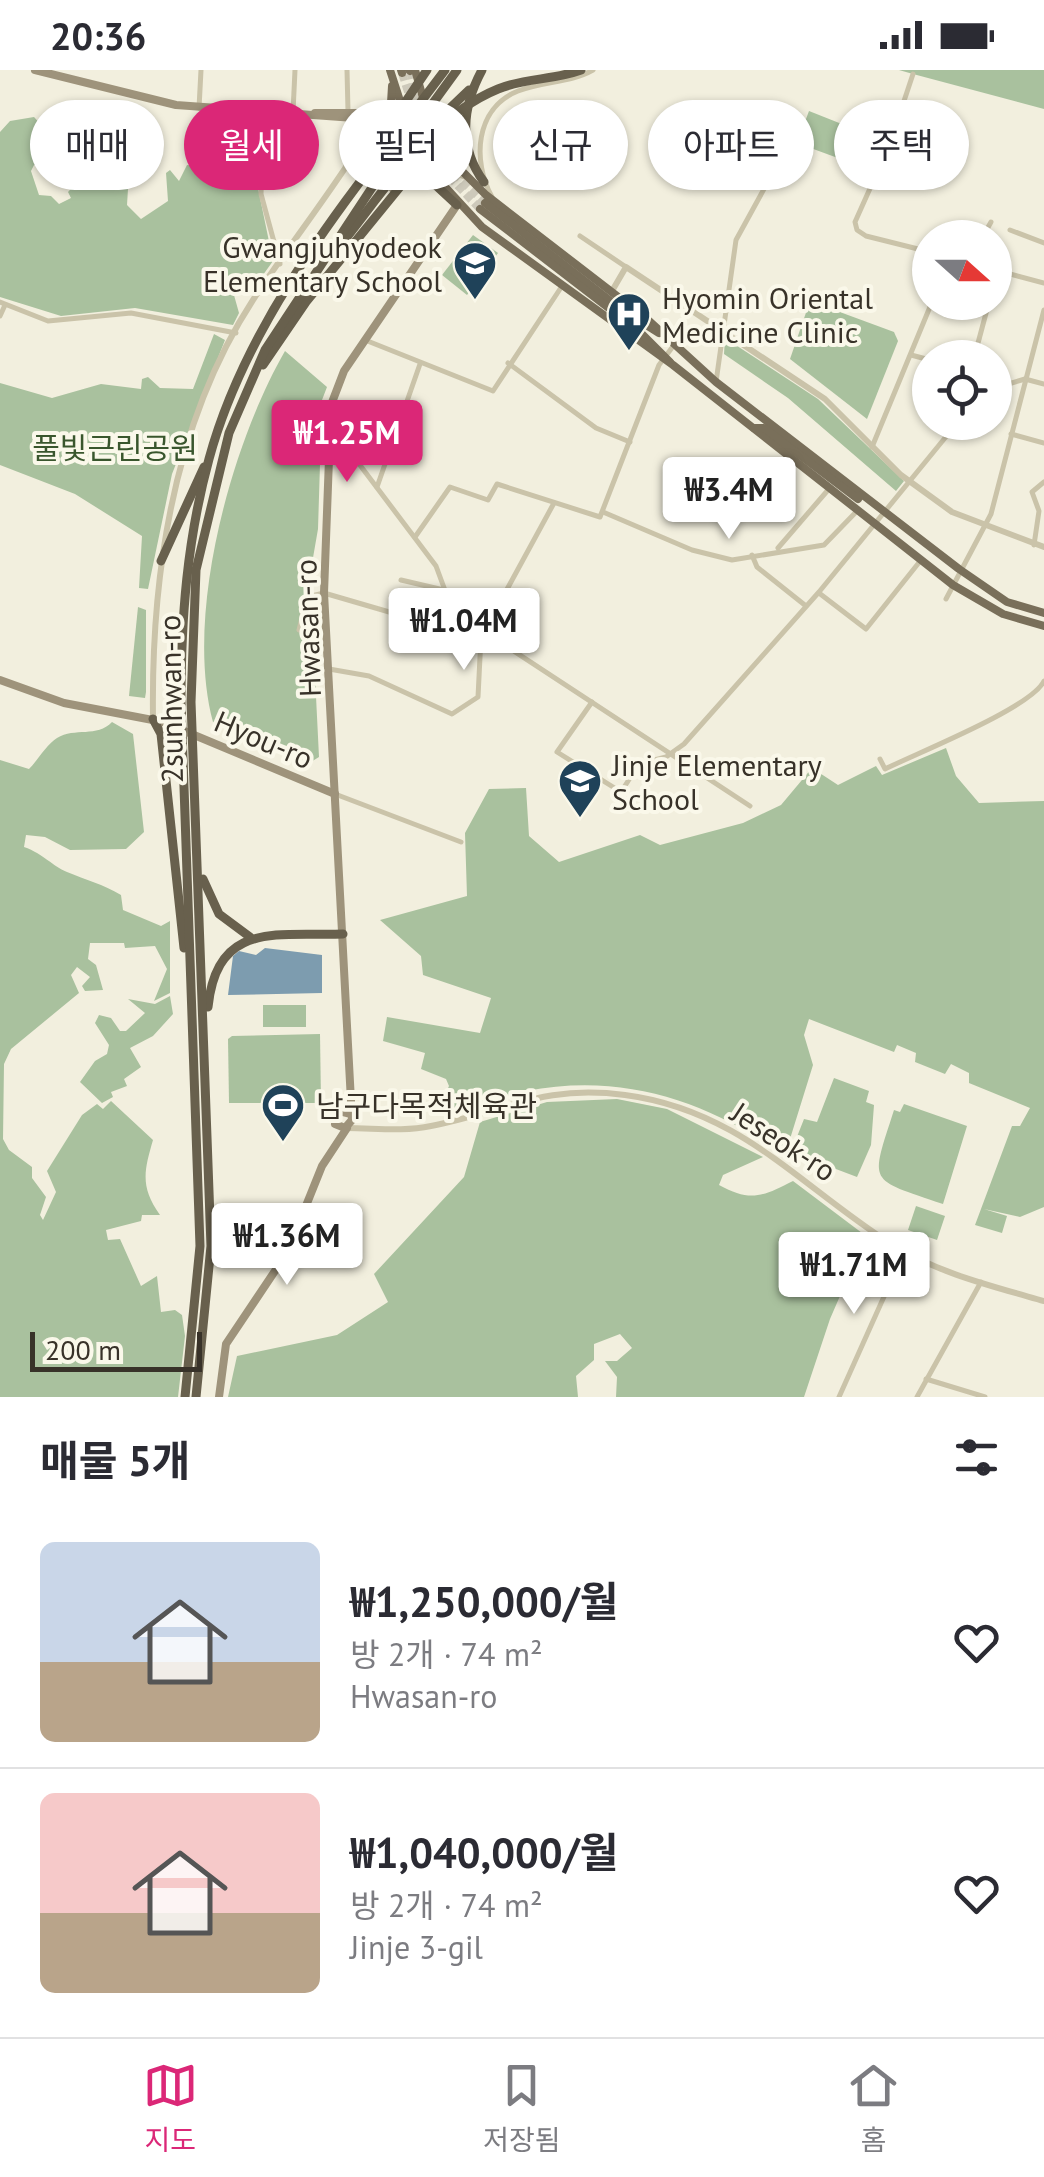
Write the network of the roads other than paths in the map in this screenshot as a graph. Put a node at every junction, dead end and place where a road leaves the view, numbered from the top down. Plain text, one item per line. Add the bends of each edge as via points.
1 (35, 70) edge
2 (201, 70) edge
3 (295, 70) edge
4 (347, 70) edge
5 (427, 70) edge
6 (457, 70) edge
7 (581, 70) edge
8 (593, 70) edge
9 (391, 71) edge
10 (409, 71) edge
11 (481, 72) edge
12 (445, 73) edge
13 (913, 74) dead end
14 (394, 83) junction
15 (418, 89) junction
16 (199, 100) edge
17 (294, 100) edge
18 (348, 100) edge
19 (391, 100) edge
20 (400, 100) edge
21 (408, 100) edge
22 (421, 100) edge
23 (459, 100) edge
24 (184, 105) edge
25 (339, 177) edge
26 (484, 182) junction
27 (473, 186) edge
28 (261, 190) edge
29 (445, 190) edge
30 (763, 190) edge
31 (388, 192) junction
32 (457, 204) junction
33 (486, 204) junction
34 (1012, 231) edge
35 (580, 236) dead end
36 (1044, 242) edge
37 (912, 248) edge
38 (280, 265) junction
39 (626, 268) junction
40 (1012, 274) edge
41 (1044, 283) edge
42 (562, 286) junction
43 (612, 292) junction
44 (301, 293) junction
45 (2, 304) edge
46 (1044, 310) edge
47 (0, 316) edge
48 (925, 320) edge
49 (1043, 320) edge
50 (722, 330) junction
51 (236, 333) junction
52 (663, 335) junction
53 (365, 340) junction
54 (674, 344) junction
55 (911, 355) joint
56 (664, 359) junction
57 (508, 363) junction
58 (420, 364) junction
59 (1026, 380) junction
60 (1012, 381) edge
61 (716, 382) junction
62 (1044, 384) edge
63 (245, 392) junction
64 (330, 426) junction
65 (754, 428) junction
66 (1012, 430) edge
67 (1012, 434) edge
68 (338, 436) junction
69 (943, 440) edge
70 (1009, 440) edge
71 (630, 442) junction
72 (1044, 443) edge
73 (872, 447) junction
74 (210, 456) junction
75 (383, 462) junction
76 (909, 482) junction
77 (1044, 482) edge
78 (376, 487) junction
79 (828, 490) junction
80 (854, 490) junction
81 (554, 504) junction
82 (856, 511) junction
83 (603, 512) junction
84 (885, 513) junction
85 (875, 525) junction
86 (986, 526) junction
87 (415, 537) junction
88 (1034, 545) junction
89 (1044, 547) edge
90 (776, 550) junction
91 (752, 555) junction
92 (920, 560) junction
93 (161, 561) junction
94 (958, 569) junction
95 (402, 580) dead end
96 (953, 585) junction
97 (448, 591) junction
98 (819, 592) junction
99 (324, 593) junction
100 (946, 599) dead end
101 (806, 606) junction
102 (1044, 613) edge
103 (1044, 626) edge
104 (298, 630) dead end
105 (460, 631) junction
106 (481, 638) junction
107 (329, 669) junction
108 (0, 680) edge
109 (1044, 681) edge
110 (186, 702) junction
111 (592, 702) junction
112 (153, 719) junction
113 (672, 753) junction
114 (880, 759) dead end
115 (336, 794) junction
116 (750, 806) dead end
117 (461, 842) dead end
118 (200, 873) junction
119 (342, 934) junction
120 (248, 938) junction
121 (191, 997) junction
122 (205, 1040) junction
123 (348, 1118) junction
124 (335, 1124) junction
125 (362, 1126) joint
126 (322, 1166) junction
127 (356, 1208) dead end
128 (344, 1227) dead end
129 (904, 1252) junction
130 (982, 1282) junction
131 (1044, 1301) edge
132 (926, 1378) junction
133 (185, 1397) edge
134 (196, 1397) edge
135 (219, 1397) edge
136 (839, 1397) edge
137 (917, 1397) edge
138 (985, 1397) edge

1 - 24 main road
2 - 16 street
3 - 17 street
4 - 18 street
5 - 15 highway
6 - 12 highway, 2sunhwan-ro
7 - 31 highway via 477,99 446,120
8 - 26 street via 520,90 490,112 480,146
9 - 14 main road
9 - 19 main road
10 - 14 main road via 408,82
10 - 15 main road
11 - 23 highway
11 - 26 highway via 468,102 466,136
12 - 44 highway, 2sunhwan-ro
12 - 74 highway, 2sunhwan-ro via 302,266 252,350
13 - 37 street via 856,226 866,236
14 - 20 main road
15 - 21 highway
15 - 22 main road
25 - 38 street
26 - 33 street
27 - 33 main road
28 - 38 street
29 - 32 main road
30 - 50 street via 736,240
31 - 32 highway via 416,175
31 - 44 highway
31 - 63 highway
32 - 42 main road
32 - 53 main road, Hwasan-ro
33 - 43 main road
33 - 52 main road
33 - 56 main road
34 - 36 street
35 - 39 street
38 - 51 street
39 - 43 street
39 - 50 street
40 - 41 street
42 - 56 main road
42 - 57 street
43 - 52 main road
44 - 63 highway, 2sunhwan-ro
45 - 47 street
45 - 51 street via 48,321 131,313
46 - 49 street
48 - 55 street
49 - 59 street
50 - 61 street
50 - 73 street via 825,399
51 - 93 street via 177,483
52 - 54 main road
53 - 58 street
53 - 64 main road, Hwasan-ro via 337,384
54 - 56 street
54 - 61 main road
55 - 73 street
56 - 65 main road
56 - 71 street
57 - 58 street via 493,391
57 - 71 street via 596,428
58 - 75 street
59 - 60 street
59 - 62 street
59 - 66 street
61 - 80 main road
63 - 110 highway, 2sunhwan-ro via 214,481 196,570
64 - 68 street
64 - 99 main road, Hwasan-ro
65 - 79 main road
65 - 80 main road via 764,428 860,500
67 - 72 street
68 - 75 street
68 - 78 street
69 - 76 street
70 - 86 street
71 - 83 street
73 - 76 street
74 - 93 highway
74 - 110 highway, 2sunhwan-ro via 185,580
75 - 78 street
76 - 84 street
76 - 86 street
77 - 88 street via 1032,493 1038,510
78 - 87 street
79 - 82 main road
79 - 90 street
80 - 84 main road
81 - 83 street via 596,517
81 - 87 street via 497,484 488,500 450,488
81 - 106 street
82 - 85 main road
82 - 90 street via 824,546
83 - 91 street via 718,558
84 - 85 street
84 - 94 main road
85 - 92 main road
85 - 98 street
86 - 88 street
86 - 94 street
87 - 97 street
88 - 89 street
90 - 91 street
91 - 101 street
92 - 96 main road
92 - 98 street via 866,629
93 - 112 street
94 - 96 street
94 - 102 main road via 1006,602
95 - 97 street
96 - 100 street
96 - 103 main road via 1003,614
97 - 105 street
98 - 101 street
99 - 104 street via 307,597
99 - 105 street
99 - 107 main road, Hwasan-ro
101 - 113 street
105 - 106 street
106 - 107 street via 480,692 452,714 369,676
106 - 111 street via 511,649
107 - 115 main road, Hwasan-ro
108 - 112 main road, Hyou-ro via 64,703
109 - 114 street via 1032,696 978,725 885,768
110 - 118 highway, 2sunhwan-ro
110 - 121 highway, 2sunhwan-ro
111 - 113 street
111 - 113 street via 557,752 621,792 639,764
112 - 115 main road, Hyou-ro
112 - 121 highway
113 - 116 street
115 - 117 street
115 - 119 main road, Hwasan-ro
118 - 120 highway via 218,914
118 - 122 highway, 2sunhwan-ro
119 - 120 highway
119 - 123 main road, Hwasan-ro
120 - 122 highway via 231,949 210,985
121 - 133 highway, 2sunhwan-ro via 200,1246
122 - 134 highway, 2sunhwan-ro via 211,1246
123 - 124 main road
123 - 124 main road via 335,1115
123 - 125 main road
123 - 126 main road
124 - 126 main road
125 - 129 street, Jeseok-ro via 431,1126 554,1094 653,1100 745,1135
126 - 135 main road via 287,1254 226,1344
127 - 128 street
129 - 130 street, Jeseok-ro
129 - 136 street
130 - 131 street, Jeseok-ro
130 - 132 street
132 - 137 street
132 - 138 street

